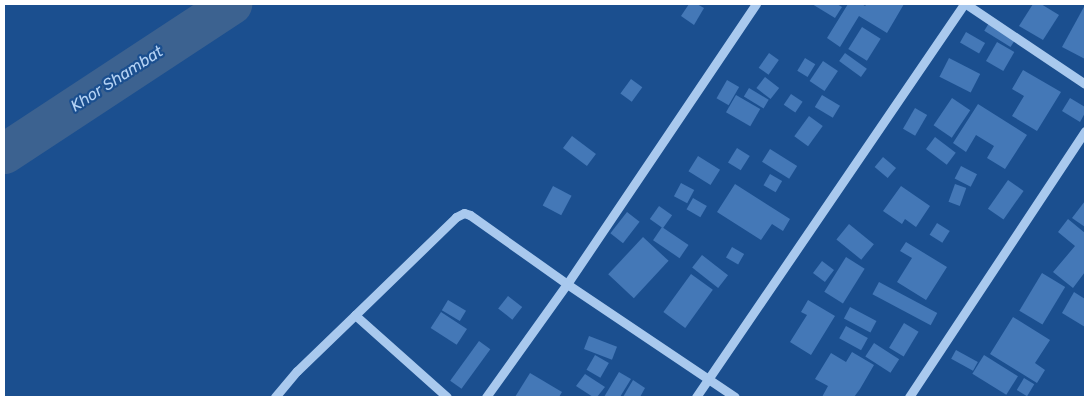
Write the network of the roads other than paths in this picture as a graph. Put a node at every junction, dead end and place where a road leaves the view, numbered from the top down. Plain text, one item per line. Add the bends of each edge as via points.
1 (756, 4) edge
2 (965, 4) edge
3 (1085, 84) edge
4 (1085, 131) edge
5 (567, 284) junction
6 (355, 315) junction
7 (708, 379) junction
8 (275, 397) edge
9 (447, 397) edge
10 (486, 397) edge
11 (696, 397) edge
12 (735, 397) edge
13 (909, 397) edge

1 - 5 street
2 - 3 street
2 - 7 street
4 - 13 street
5 - 6 street via 464,213 456,217
5 - 7 street
5 - 10 street
6 - 8 street
6 - 9 street
7 - 11 street
7 - 12 street

